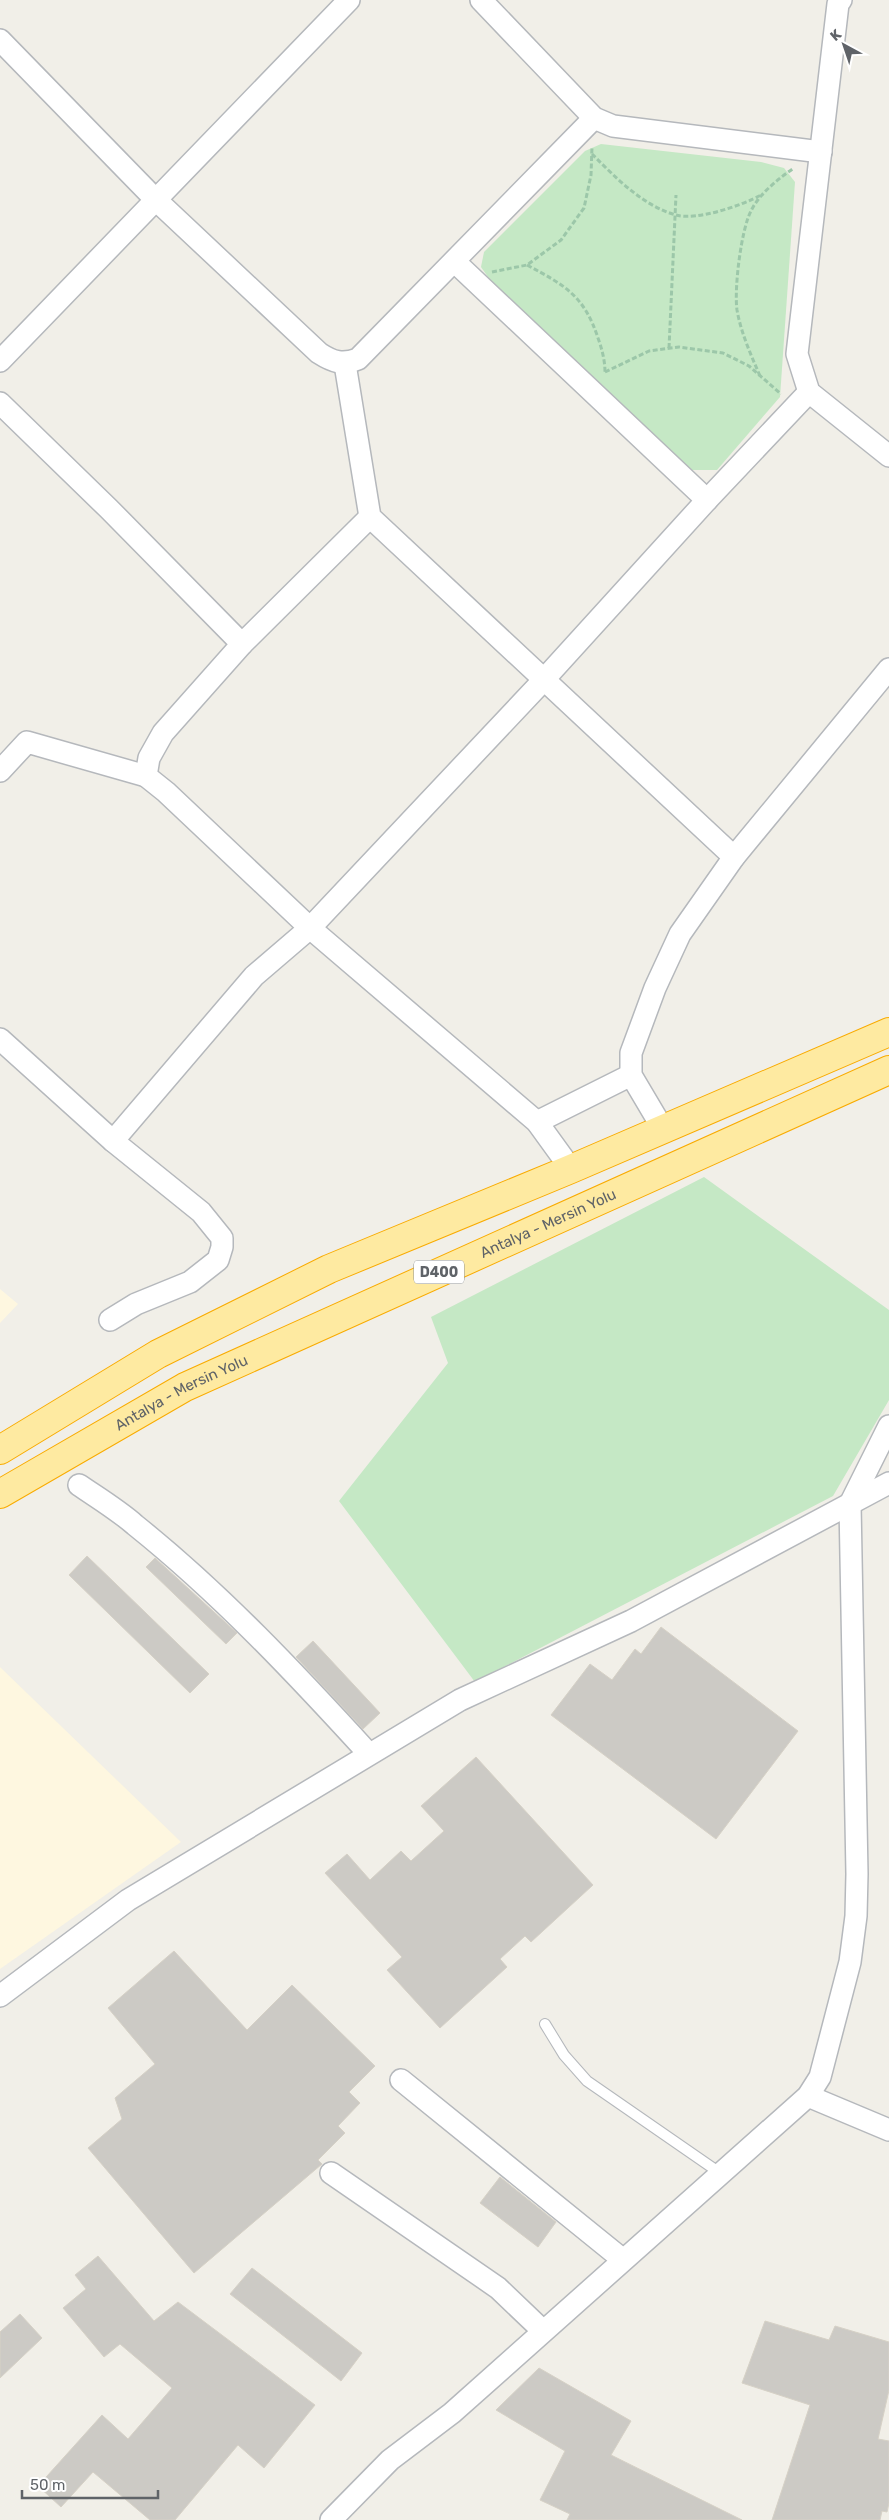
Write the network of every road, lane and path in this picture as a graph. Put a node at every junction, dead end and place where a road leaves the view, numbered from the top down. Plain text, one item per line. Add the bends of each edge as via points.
1 (349, 0) edge
2 (481, 0) edge
3 (838, 1) edge
4 (0, 40) edge
5 (594, 118) junction
6 (821, 152) junction
7 (592, 153) junction
8 (676, 195) dead end
9 (762, 195) junction
10 (155, 199) junction
11 (674, 214) junction
12 (527, 265) junction
13 (462, 269) junction
14 (669, 348) junction
15 (0, 361) edge
16 (345, 364) junction
17 (605, 372) junction
18 (760, 376) junction
19 (593, 392) junction
20 (804, 398) junction
21 (0, 403) edge
22 (889, 456) edge
23 (707, 500) junction
24 (370, 517) junction
25 (242, 644) junction
26 (889, 669) edge
27 (545, 679) junction
28 (0, 771) edge
29 (146, 776) junction
30 (734, 857) junction
31 (310, 928) junction
32 (885, 1034) edge
33 (0, 1039) edge
34 (631, 1075) junction
35 (881, 1076) edge
36 (537, 1122) junction
37 (664, 1129) junction
38 (113, 1141) junction
39 (571, 1169) junction
40 (110, 1320) dead end
41 (889, 1426) edge
42 (0, 1450) edge
43 (889, 1483) edge
44 (80, 1485) dead end
45 (0, 1494) edge
46 (850, 1504) junction
47 (369, 1754) junction
48 (0, 1996) edge
49 (545, 2024) dead end
50 (401, 2080) dead end
51 (808, 2096) junction
52 (889, 2130) edge
53 (331, 2173) dead end
54 (720, 2173) junction
55 (622, 2259) junction
56 (542, 2330) junction
57 (330, 2520) edge

1 - 10 street
2 - 5 street
3 - 6 street
4 - 10 street
5 - 6 street via 613,126
5 - 7 path
5 - 13 street
6 - 9 path via 788,172
6 - 20 street via 797,354
7 - 11 path via 620,182 652,204
7 - 12 path via 584,208 561,240
8 - 11 path
9 - 11 path via 745,204 704,215
9 - 18 path via 750,212 736,272 737,310
10 - 15 street
10 - 16 street via 319,352 332,361
11 - 14 path
12 - 13 path
12 - 17 path via 574,294 591,316 603,352
13 - 16 street via 358,359
13 - 19 street
14 - 17 path via 649,351
14 - 18 path via 679,346 723,353 749,366
16 - 24 street
17 - 19 path
18 - 20 path via 780,393
19 - 23 street
20 - 22 street
20 - 23 street
21 - 25 street
23 - 27 street
24 - 25 street
24 - 27 street
25 - 29 street via 163,733 149,758
26 - 30 street
27 - 30 street
27 - 31 street
28 - 29 street via 27,742
29 - 31 street
30 - 34 street via 680,934 631,1053
31 - 36 street
31 - 38 street via 254,976
32 - 37 highway
33 - 38 street
34 - 36 street
34 - 37 street
35 - 45 highway, Antalya - Mersin Yolu / D400 via 185,1387
36 - 39 street
37 - 39 highway
38 - 40 street via 201,1212 222,1238 222,1247 218,1260 190,1282 136,1304
39 - 42 highway via 329,1269 158,1354
41 - 46 street
43 - 46 street
44 - 47 street via 134,1524 195,1576 313,1693
46 - 47 street via 631,1621 460,1700
46 - 51 street via 856,1916 850,1962 820,2077
47 - 48 street via 128,1900
49 - 54 lane via 564,2056 599,2092
50 - 55 street
51 - 52 street
51 - 54 street
53 - 56 street via 498,2288
54 - 55 street
55 - 56 street
56 - 57 street via 452,2413 390,2460

